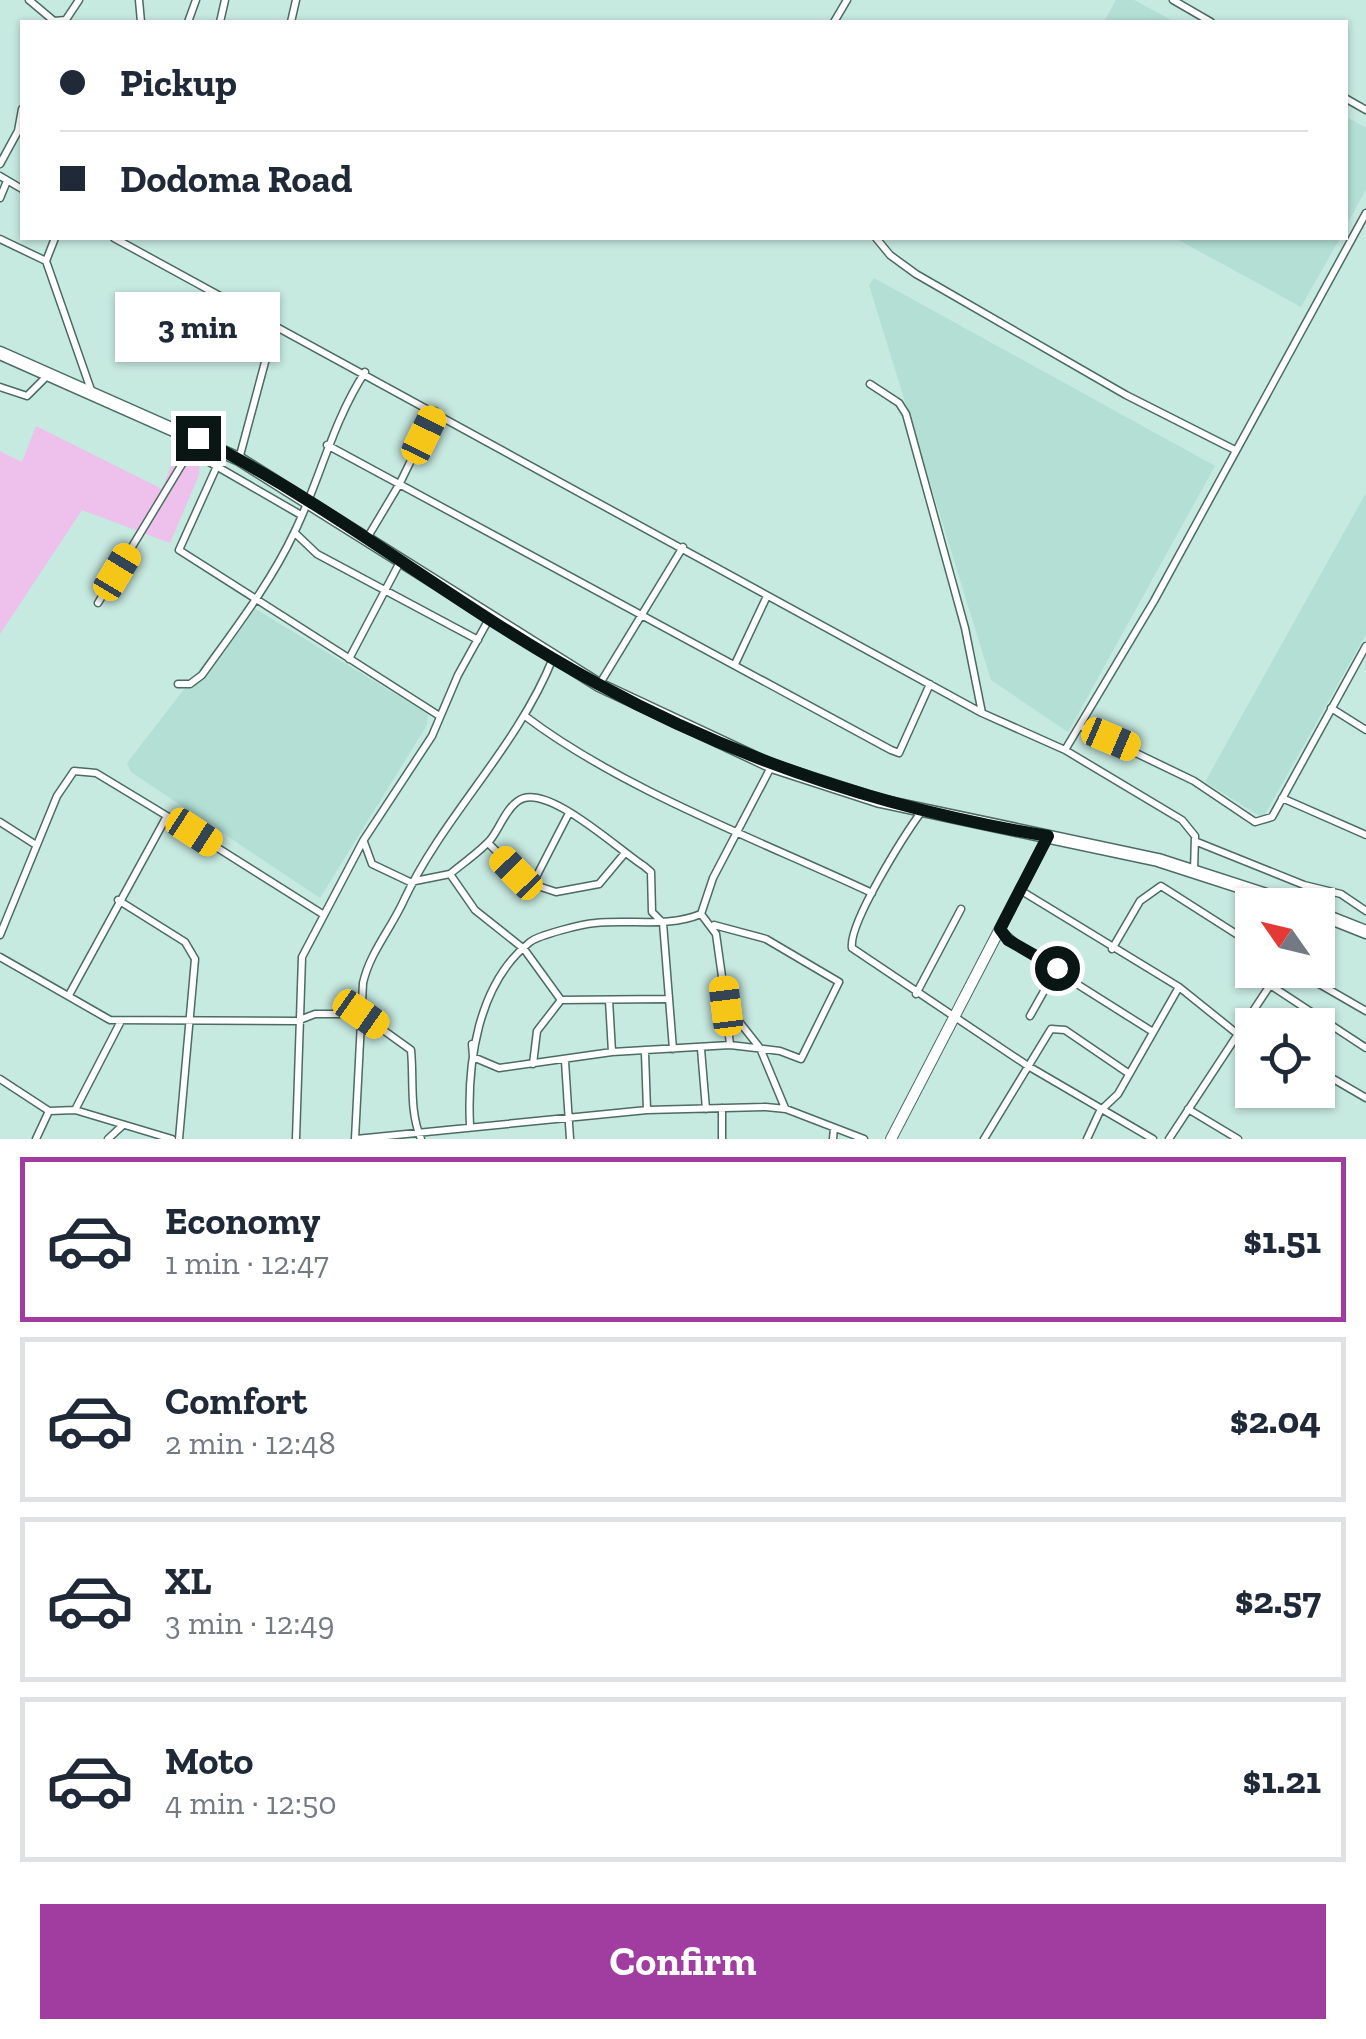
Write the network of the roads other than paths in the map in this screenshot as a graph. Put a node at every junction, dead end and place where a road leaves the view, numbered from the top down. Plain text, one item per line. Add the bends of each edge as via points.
1 (29, 0) edge
2 (1172, 0) edge
3 (53, 20) edge
4 (1208, 20) edge
5 (20, 120) edge
6 (0, 164) edge
7 (4, 178) edge
8 (0, 198) edge
9 (1366, 214) edge
10 (0, 239) edge
11 (53, 240) edge
12 (118, 240) edge
13 (141, 240) edge
14 (878, 240) edge
15 (137, 249) junction
16 (46, 261) junction
17 (276, 325) junction
18 (0, 353) edge
19 (364, 372) junction
20 (50, 374) junction
21 (870, 384) dead end
22 (0, 387) edge
23 (91, 390) junction
24 (435, 411) junction
25 (194, 444) junction
26 (328, 445) junction
27 (1235, 450) junction
28 (239, 458) junction
29 (217, 466) junction
30 (400, 484) junction
31 (308, 501) junction
32 (300, 515) junction
33 (295, 533) junction
34 (366, 542) junction
35 (683, 546) junction
36 (400, 562) junction
37 (382, 591) junction
38 (768, 596) junction
39 (256, 598) junction
40 (98, 603) dead end
41 (643, 614) junction
42 (489, 620) junction
43 (478, 640) junction
44 (1366, 646) edge
45 (553, 658) junction
46 (349, 659) junction
47 (736, 662) junction
48 (178, 684) dead end
49 (930, 684) junction
50 (599, 685) junction
51 (1331, 708) junction
52 (982, 713) junction
53 (438, 715) junction
54 (525, 716) junction
55 (1082, 727) junction
56 (1366, 730) edge
57 (1065, 750) junction
58 (772, 766) junction
59 (1282, 798) junction
60 (922, 811) junction
61 (569, 813) junction
62 (167, 816) junction
63 (0, 822) edge
64 (738, 830) junction
65 (1366, 835) edge
66 (1048, 836) junction
67 (363, 840) junction
68 (1196, 842) junction
69 (488, 843) junction
70 (36, 845) junction
71 (625, 853) junction
72 (1194, 872) junction
73 (450, 874) junction
74 (534, 881) junction
75 (410, 882) junction
76 (1244, 888) edge
77 (1020, 890) junction
78 (872, 893) junction
79 (118, 900) junction
80 (961, 909) dead end
81 (1366, 911) edge
82 (701, 914) junction
83 (324, 915) junction
84 (1335, 920) edge
85 (663, 923) junction
86 (714, 925) junction
87 (1000, 929) junction
88 (1366, 932) edge
89 (1235, 933) edge
90 (0, 935) edge
91 (1112, 948) junction
92 (524, 949) junction
93 (0, 957) edge
94 (1057, 968) junction
95 (1179, 987) junction
96 (1273, 988) edge
97 (1326, 988) edge
98 (916, 994) junction
99 (70, 995) junction
100 (666, 998) junction
101 (561, 1000) junction
102 (609, 1000) junction
103 (726, 1006) junction
104 (1366, 1011) edge
105 (361, 1014) junction
106 (956, 1016) junction
107 (1030, 1016) dead end
108 (121, 1021) junction
109 (298, 1021) junction
110 (190, 1022) junction
111 (1153, 1032) junction
112 (1235, 1032) joint
113 (472, 1044) junction
114 (730, 1046) junction
115 (760, 1048) junction
116 (1366, 1048) edge
117 (672, 1050) junction
118 (701, 1050) junction
119 (612, 1052) junction
120 (645, 1053) junction
121 (565, 1061) junction
122 (532, 1064) junction
123 (1028, 1066) junction
124 (1128, 1072) junction
125 (0, 1079) edge
126 (1335, 1080) edge
127 (1366, 1098) edge
128 (722, 1108) junction
129 (706, 1109) junction
130 (786, 1109) junction
131 (1188, 1109) junction
132 (74, 1110) junction
133 (648, 1110) junction
134 (50, 1111) junction
135 (1100, 1111) junction
136 (566, 1119) junction
137 (122, 1125) junction
138 (470, 1126) junction
139 (834, 1128) junction
140 (157, 1137) edge
141 (420, 1137) edge
142 (368, 1138) edge
143 (986, 1138) edge
144 (36, 1139) edge
145 (108, 1139) edge
146 (175, 1139) edge
147 (296, 1139) edge
148 (356, 1139) edge
149 (570, 1139) edge
150 (722, 1139) edge
151 (833, 1139) edge
152 (864, 1139) edge
153 (890, 1139) edge
154 (1087, 1139) edge
155 (1153, 1139) edge
156 (1168, 1139) edge
157 (1238, 1139) edge

1 - 3 street
2 - 4 street
5 - 6 street
7 - 8 street
9 - 27 street
10 - 16 street
11 - 16 street
12 - 15 street
13 - 15 street
14 - 27 street via 916,274
15 - 17 street
16 - 23 street
17 - 19 street
17 - 28 street
18 - 20 highway
19 - 24 street
19 - 26 street
20 - 22 street via 26,396
20 - 23 highway
21 - 52 street via 906,414
23 - 25 highway
24 - 30 street
24 - 35 street
25 - 28 highway
25 - 29 street
25 - 40 street
26 - 30 street
26 - 31 street
27 - 55 street
28 - 31 highway
29 - 32 street
29 - 39 street via 178,547
30 - 34 street
30 - 41 street
31 - 32 street
31 - 34 highway
32 - 33 street
33 - 37 street via 316,554
33 - 39 street
34 - 36 highway
35 - 38 street
35 - 41 street
36 - 37 street
36 - 42 highway
37 - 43 street
37 - 46 street
38 - 47 street
38 - 49 street
39 - 46 street
39 - 48 street via 202,675
41 - 47 street
41 - 50 street
42 - 43 street
42 - 45 highway
43 - 53 street
44 - 51 street
45 - 50 highway
45 - 54 street
46 - 53 street
47 - 49 street via 899,752
49 - 52 street
50 - 58 highway
51 - 56 street
51 - 59 street
52 - 57 street
53 - 67 street via 432,736
54 - 64 street via 656,793
54 - 75 street
55 - 57 street
55 - 59 street via 1194,781 1255,822 1272,817
57 - 68 street via 1174,813
58 - 60 highway
58 - 64 street
59 - 65 street
60 - 66 highway
60 - 78 street
61 - 69 street via 522,798
61 - 71 street
61 - 74 street
62 - 70 street via 107,778 79,769 57,796
62 - 79 street
62 - 83 street
63 - 70 street
64 - 78 street
64 - 82 street
66 - 72 highway
66 - 77 street
67 - 75 street via 372,864
67 - 83 street
68 - 72 street
68 - 81 street via 1341,894
69 - 73 street
69 - 74 street via 529,884
70 - 90 street
71 - 74 street via 599,884 556,892
71 - 85 street via 651,872 652,912
72 - 76 highway
73 - 75 street
73 - 92 street via 475,910
75 - 105 street via 365,976
77 - 87 street
77 - 91 street
78 - 98 street via 852,948
79 - 99 street
79 - 110 street via 188,945 196,964
80 - 98 street
82 - 85 street
82 - 86 street
83 - 109 street via 302,957
84 - 88 highway
85 - 92 street via 595,923 532,940
85 - 100 street
86 - 103 street
86 - 115 street via 766,938 839,982 801,1059
87 - 94 street
87 - 106 street
89 - 91 street via 1161,886 1140,900
91 - 95 street
92 - 101 street
92 - 113 street via 479,1019
93 - 99 street
94 - 107 street
94 - 111 street
95 - 111 street
95 - 112 street
96 - 116 street
97 - 104 street
98 - 106 street
99 - 108 street
100 - 102 street
100 - 117 street
101 - 102 street
101 - 122 street via 537,1031
102 - 119 street
103 - 114 street
103 - 115 street
105 - 109 street via 315,1014
105 - 141 street via 411,1050 409,1087
105 - 148 street
106 - 123 street
106 - 153 street
108 - 110 street
108 - 132 street
109 - 110 street
109 - 147 street
110 - 146 street
111 - 124 street
112 - 131 street
113 - 122 street via 472,1057 489,1065
113 - 138 street
114 - 115 street
114 - 118 street
115 - 130 street
117 - 118 street
117 - 120 street
118 - 129 street
119 - 120 street
119 - 121 street
120 - 133 street
121 - 122 street
121 - 136 street
123 - 124 street via 1047,1033 1058,1028
123 - 135 street
123 - 143 street
124 - 135 street
125 - 134 street
126 - 127 street
128 - 129 street
128 - 130 street
128 - 150 street
129 - 133 street
130 - 139 street
131 - 156 street
131 - 157 street
132 - 134 street
132 - 137 street
133 - 136 street
134 - 144 street
135 - 154 street
135 - 155 street
136 - 138 street
136 - 149 street
137 - 140 street
137 - 145 street
138 - 141 street
139 - 151 street
139 - 152 street
140 - 146 street
141 - 142 street
142 - 148 street

